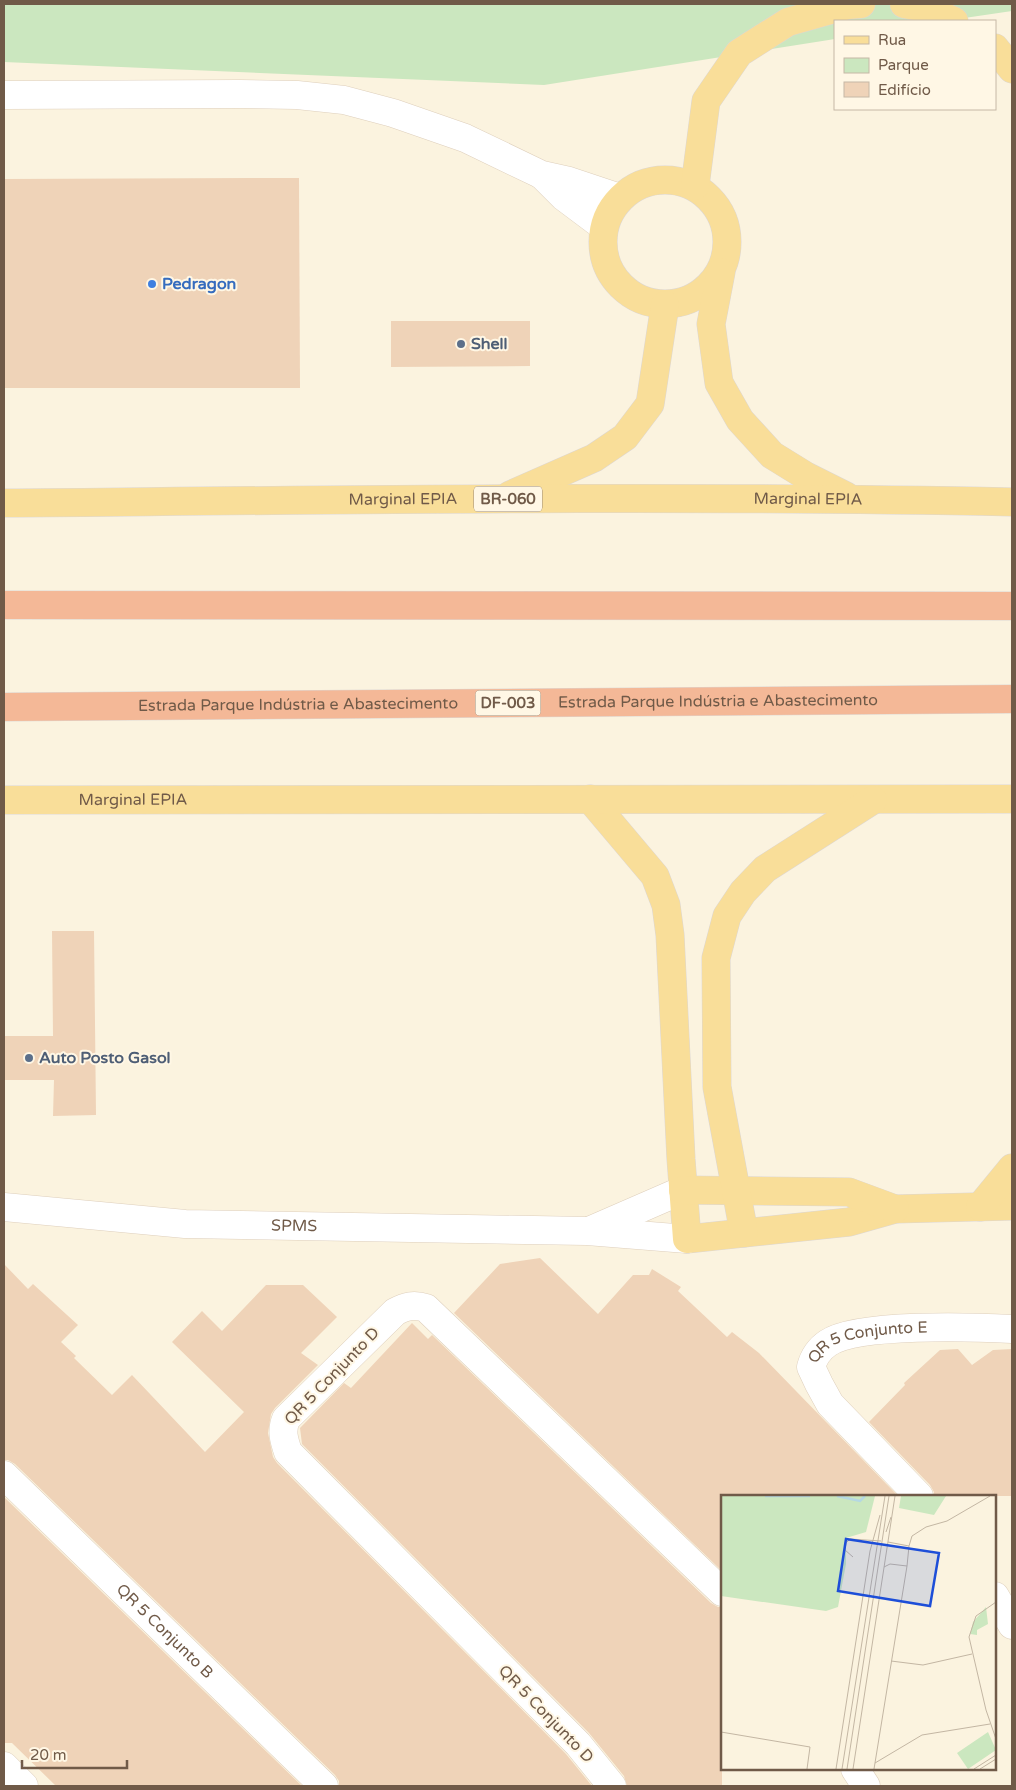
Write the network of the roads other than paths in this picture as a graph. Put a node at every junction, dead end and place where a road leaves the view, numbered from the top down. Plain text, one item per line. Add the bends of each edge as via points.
1 (861, 4) edge
2 (904, 4) edge
3 (952, 20) edge
4 (996, 49) edge
5 (1012, 69) edge
6 (4, 95) edge
7 (542, 175) junction
8 (695, 186) junction
9 (620, 198) junction
10 (604, 227) junction
11 (720, 272) junction
12 (665, 305) junction
13 (500, 499) junction
14 (852, 499) junction
15 (4, 502) edge
16 (1012, 502) edge
17 (4, 606) edge
18 (1012, 606) edge
19 (1012, 700) edge
20 (4, 707) edge
21 (590, 799) junction
22 (1012, 799) edge
23 (4, 800) edge
24 (874, 800) junction
25 (727, 1137) junction
26 (1012, 1168) edge
27 (683, 1190) junction
28 (737, 1190) junction
29 (801, 1190) junction
30 (1012, 1206) edge
31 (4, 1207) edge
32 (980, 1207) junction
33 (895, 1209) junction
34 (587, 1231) junction
35 (744, 1233) junction
36 (687, 1239) junction
37 (1012, 1329) edge
38 (4, 1475) edge
39 (918, 1495) edge
40 (721, 1591) edge
41 (996, 1598) edge
42 (1012, 1625) edge
43 (4, 1766) edge
44 (856, 1770) edge
45 (24, 1786) edge
46 (324, 1786) edge
47 (612, 1786) edge
48 (866, 1786) edge

1 - 8 main road via 788,22 739,53 706,101
2 - 3 main road via 925,8
4 - 5 main road
6 - 7 street via 240,94 344,100 465,138
7 - 9 street
7 - 10 street via 564,197
8 - 9 main road via 669,179 642,183
8 - 11 main road via 714,202 725,223 728,248
9 - 10 main road
10 - 12 main road via 604,256 616,281 637,298
11 - 12 main road via 706,289 687,301
11 - 14 main road via 711,324 719,383 740,420 772,454 806,476
12 - 13 main road via 650,404 625,437 594,458
13 - 14 main road, Marginal EPIA / BR-060
13 - 15 main road, Marginal EPIA / BR-060
14 - 16 main road, Marginal EPIA / BR-060
17 - 18 highway
19 - 20 highway, Estrada Parque Indústria e Abastecimento / DF-003
21 - 23 main road, Marginal EPIA
21 - 24 main road, Marginal EPIA
21 - 27 main road via 655,876 666,905
22 - 24 main road, Marginal EPIA
24 - 25 main road via 765,869 743,892 727,916 716,958 718,1087
25 - 28 main road
25 - 29 main road via 759,1174
26 - 32 main road
27 - 28 main road
27 - 34 street, SPMS
27 - 36 main road
28 - 29 main road
28 - 35 main road
29 - 33 main road via 849,1192
30 - 32 main road
31 - 34 street, SPMS via 185,1224
32 - 33 main road
33 - 35 main road via 849,1222
34 - 36 street, SPMS
35 - 36 main road
37 - 39 street, QR 5 Conjunto E via 895,1328 848,1335 829,1342 814,1355 810,1367 830,1404
38 - 46 street, QR 5 Conjunto B
40 - 47 street, QR 5 Conjunto D via 426,1308 406,1306 395,1312 286,1419 282,1427 288,1452 578,1744
41 - 42 street
43 - 45 street
44 - 48 street

